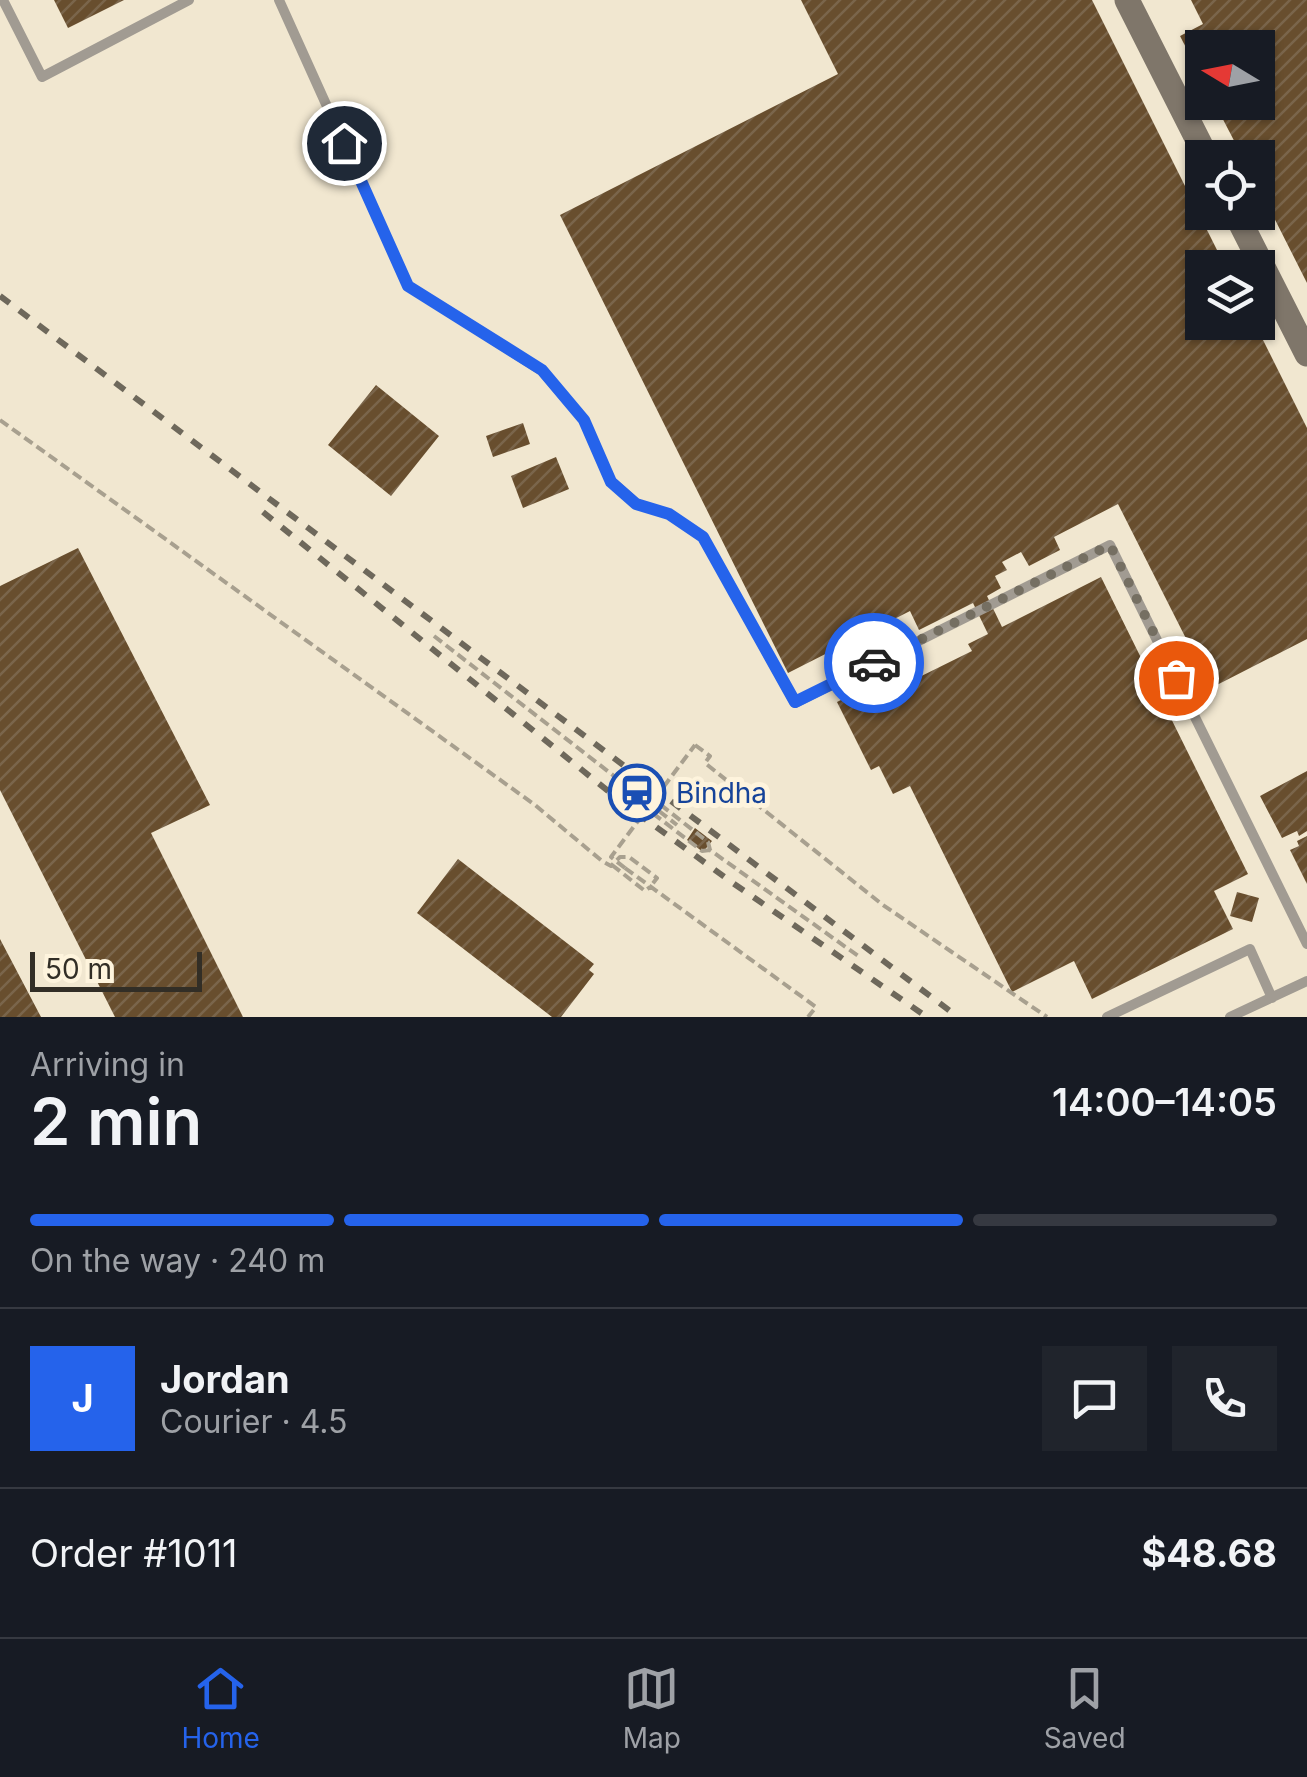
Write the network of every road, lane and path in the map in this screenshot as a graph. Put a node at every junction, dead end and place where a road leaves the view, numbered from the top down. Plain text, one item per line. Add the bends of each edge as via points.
1 (3, 0) edge
2 (188, 0) edge
3 (279, 0) edge
4 (1127, 0) edge
5 (1198, 140) edge
6 (1244, 230) edge
7 (1307, 354) edge
8 (0, 420) edge
9 (434, 636) dead end
10 (615, 777) junction
11 (650, 804) junction
12 (681, 824) junction
13 (679, 833) junction
14 (710, 850) junction
15 (612, 865) junction
16 (650, 887) junction
17 (1307, 944) edge
18 (861, 958) dead end
19 (1307, 981) edge
20 (1272, 998) junction
21 (808, 1017) edge
22 (1047, 1017) edge
23 (1107, 1017) edge
24 (1230, 1017) edge

1 - 2 lane via 42,77
3 - 17 lane via 408,286 542,370 584,420 611,482 636,504 669,514 703,537 795,702 1110,545
4 - 5 street
6 - 7 street
8 - 15 path
9 - 10 path
10 - 11 path
10 - 12 path via 624,776
10 - 13 path via 616,786
11 - 12 path
11 - 16 path, bridge via 611,857
11 - 22 path, bridge via 695,744 710,756 705,762 884,905
12 - 13 path
12 - 14 path
13 - 14 path
14 - 18 path
15 - 16 path via 645,891
15 - 16 path via 629,857 657,878
16 - 21 path via 816,1006
19 - 20 lane
20 - 23 lane via 1250,948
20 - 24 lane

